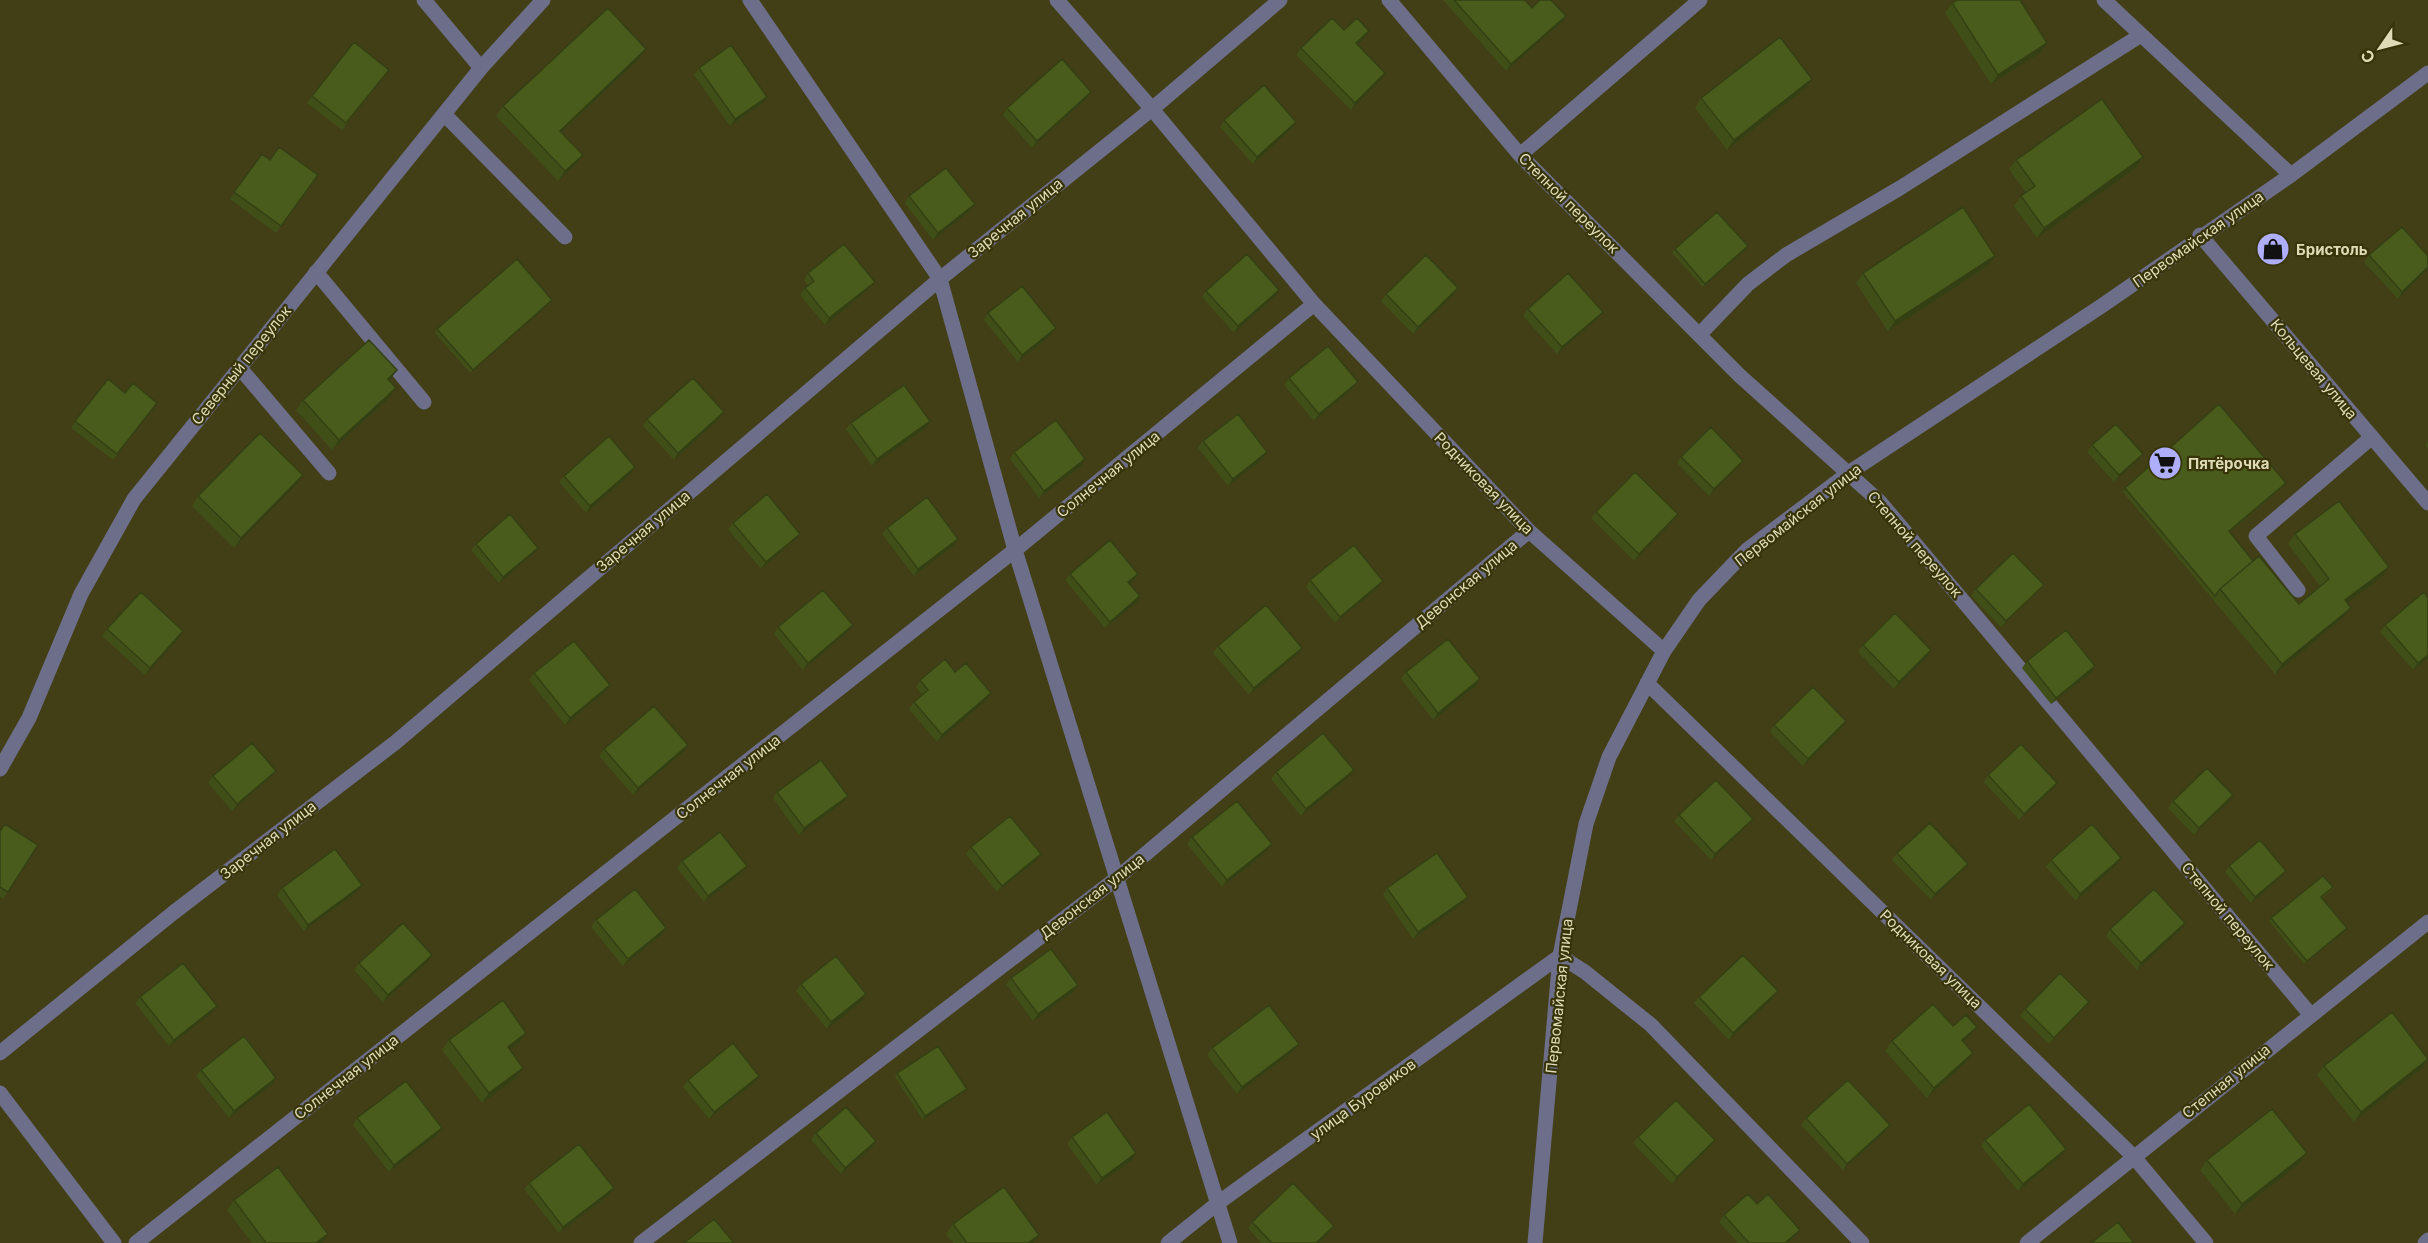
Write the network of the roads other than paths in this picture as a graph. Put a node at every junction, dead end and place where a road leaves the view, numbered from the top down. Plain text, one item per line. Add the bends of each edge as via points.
1 (424, 0) edge
2 (543, 0) edge
3 (750, 0) edge
4 (1057, 0) edge
5 (1280, 0) edge
6 (1389, 0) edge
7 (1700, 0) edge
8 (2104, 0) edge
9 (2141, 35) junction
10 (481, 68) junction
11 (2428, 73) edge
12 (1152, 109) junction
13 (444, 115) junction
14 (1520, 155) junction
15 (2291, 175) junction
16 (2200, 235) junction
17 (565, 237) dead end
18 (316, 272) junction
19 (940, 279) junction
20 (1314, 304) junction
21 (1700, 334) junction
22 (239, 367) junction
23 (424, 402) dead end
24 (2372, 437) junction
25 (1850, 472) junction
26 (329, 473) dead end
27 (2428, 503) edge
28 (1529, 531) junction
29 (1015, 550) junction
30 (2298, 590) dead end
31 (1664, 651) junction
32 (1647, 683) junction
33 (0, 769) edge
34 (1117, 878) junction
35 (2428, 922) edge
36 (1560, 956) junction
37 (2310, 1014) junction
38 (0, 1053) edge
39 (0, 1093) edge
40 (2133, 1156) junction
41 (1218, 1203) junction
42 (139, 1242) edge
43 (114, 1243) edge
44 (642, 1243) edge
45 (1168, 1243) edge
46 (1230, 1243) edge
47 (1535, 1243) edge
48 (1862, 1243) edge
49 (2026, 1243) edge
50 (2206, 1243) edge

1 - 10 street
2 - 10 street, Северный переулок
3 - 19 street
4 - 12 street, Родниковая улица
5 - 12 street, Заречная улица
6 - 14 street, Степной переулок
7 - 14 street
8 - 9 street
9 - 15 street
9 - 21 street via 1900,188 1786,255 1748,284
10 - 13 street, Северный переулок
11 - 15 street, Первомайская улица
12 - 19 street, Заречная улица
12 - 20 street, Родниковая улица
13 - 17 street
13 - 18 street, Северный переулок
14 - 21 street, Степной переулок
15 - 16 street, Первомайская улица
16 - 24 street, Кольцевая улица
16 - 25 street, Первомайская улица via 2103,305
18 - 22 street, Северный переулок
18 - 23 street
19 - 29 street
19 - 38 street, Заречная улица via 396,742
20 - 28 street, Родниковая улица
20 - 29 street, Солнечная улица
21 - 25 street, Степной переулок via 1739,375
22 - 26 street
22 - 33 street, Северный переулок via 134,500 81,594 28,718
24 - 27 street, Кольцевая улица
24 - 30 street via 2256,536
25 - 31 street, Первомайская улица via 1748,550 1699,600
25 - 37 street, Степной переулок via 1880,502
28 - 31 street, Родниковая улица
28 - 34 street, Девонская улица
29 - 34 street
29 - 42 street, Солнечная улица
31 - 32 street, Первомайская улица
32 - 36 street, Первомайская улица via 1610,756 1586,824
32 - 40 street, Родниковая улица
34 - 41 street
34 - 44 street, Девонская улица
35 - 37 street, Степная улица
36 - 41 street, улица Буровиков
36 - 47 street, Первомайская улица
36 - 48 street via 1651,1025
37 - 40 street, Степная улица
39 - 43 street
40 - 49 street, Степная улица
40 - 50 street, Родниковая улица
41 - 45 street, улица Буровиков
41 - 46 street

